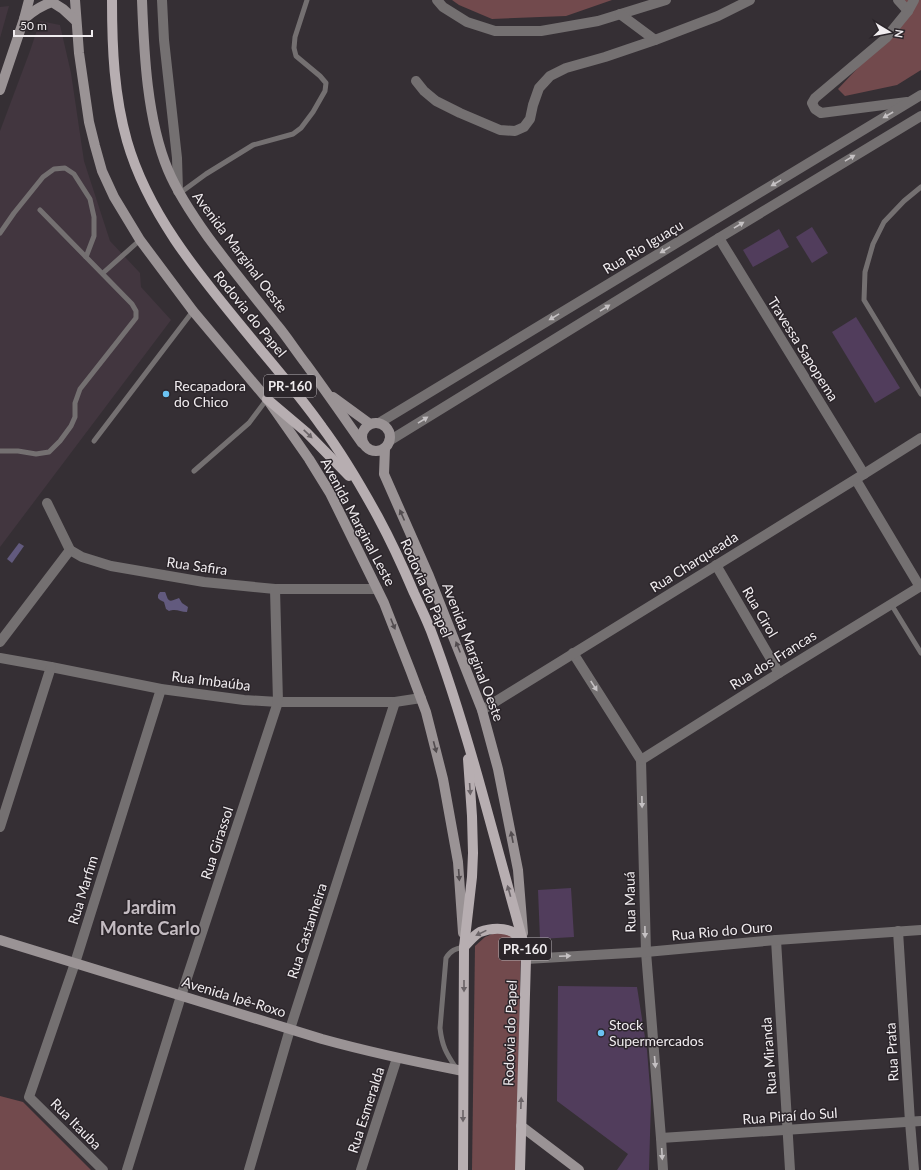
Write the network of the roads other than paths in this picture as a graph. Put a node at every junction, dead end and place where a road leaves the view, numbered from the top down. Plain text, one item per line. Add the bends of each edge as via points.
1 (29, 0) edge
2 (75, 0) edge
3 (112, 0) edge
4 (142, 0) edge
5 (162, 0) edge
6 (307, 0) edge
7 (437, 0) edge
8 (666, 0) edge
9 (750, 0) edge
10 (898, 0) edge
11 (914, 0) edge
12 (54, 1) edge
13 (908, 11) junction
14 (620, 14) junction
15 (24, 19) junction
16 (76, 21) junction
17 (655, 40) junction
18 (416, 81) dead end
19 (0, 90) edge
20 (917, 98) edge
21 (921, 116) edge
22 (921, 187) edge
23 (179, 192) junction
24 (40, 210) dead end
25 (0, 233) edge
26 (719, 238) junction
27 (140, 240) junction
28 (86, 257) junction
29 (103, 273) junction
30 (193, 310) junction
31 (325, 391) junction
32 (921, 394) edge
33 (267, 399) junction
34 (375, 423) junction
35 (921, 438) edge
36 (94, 441) dead end
37 (362, 443) junction
38 (387, 444) junction
39 (0, 451) edge
40 (194, 471) dead end
41 (860, 477) junction
42 (361, 488) junction
43 (48, 502) dead end
44 (70, 550) junction
45 (716, 565) junction
46 (920, 587) edge
47 (274, 589) junction
48 (377, 589) junction
49 (891, 604) junction
50 (0, 642) edge
51 (573, 653) junction
52 (921, 653) edge
53 (0, 658) edge
54 (51, 667) junction
55 (779, 673) junction
56 (161, 689) junction
57 (421, 698) junction
58 (278, 702) junction
59 (395, 702) junction
60 (482, 710) junction
61 (466, 737) junction
62 (641, 760) junction
63 (0, 827) edge
64 (921, 930) edge
65 (898, 931) junction
66 (0, 940) edge
67 (776, 940) junction
68 (524, 945) junction
69 (464, 947) junction
70 (646, 952) junction
71 (526, 958) junction
72 (75, 963) junction
73 (181, 996) junction
74 (290, 1029) junction
75 (398, 1058) junction
76 (460, 1070) junction
77 (29, 1097) joint
78 (921, 1121) edge
79 (910, 1122) junction
80 (521, 1126) junction
81 (788, 1130) junction
82 (661, 1138) junction
83 (103, 1170) edge
84 (127, 1170) edge
85 (249, 1170) edge
86 (361, 1170) edge
87 (463, 1170) edge
88 (520, 1170) edge
89 (579, 1170) edge
90 (663, 1170) edge
91 (790, 1170) edge
92 (914, 1170) edge

1 - 15 main road
2 - 16 main road, Avenida Marginal Leste
3 - 42 main road, Rodovia do Papel / PR-160 via 113,58 120,113 136,168 150,198 165,226 205,281 322,427
4 - 23 main road, Avenida Marginal Oeste via 144,45 153,118 163,157
5 - 23 street
6 - 23 lane via 294,48 296,56 326,83 325,91 313,112 293,134 253,145
7 - 14 street via 443,7 467,22 495,31 541,31 598,21
8 - 14 street
9 - 17 street via 718,16
10 - 13 street
11 - 13 street
12 - 15 main road via 33,11
12 - 16 main road
13 - 20 street via 886,38 812,103 821,113
14 - 17 street
15 - 19 main road
16 - 27 main road, Avenida Marginal Leste via 89,122 102,171 114,197
17 - 18 street via 566,68 550,76 539,88 530,119 524,127 515,131 500,130 436,101
20 -> 34 street, Rua Rio Iguaçu
26 -> 21 street
22 - 32 lane via 884,222 873,244 865,272 864,300
23 - 31 main road, Avenida Marginal Oeste via 221,254 279,327
24 - 28 lane
25 - 28 lane via 43,177 54,169 65,168 74,174 90,199 94,217 94,236
38 -> 26 street
26 - 41 street, Travessa Sapopema
27 - 29 lane
27 - 30 main road, Avenida Marginal Leste
28 - 29 lane
29 - 39 lane via 132,304 136,318 80,389 71,426 49,452 36,454
30 - 33 main road, Avenida Marginal Leste
30 - 36 lane
31 - 34 main road, Avenida Marginal Oeste
31 - 37 main road, Avenida Marginal Oeste
33 - 40 lane via 240,433
33 -> 42 main road via 306,432
33 - 48 main road, Avenida Marginal Leste via 330,493
34 - 37 main road via 363,429
34 - 38 main road, Avenida Marginal Oeste via 389,432
35 - 41 street, Rua Charqueada
37 - 38 main road, Avenida Marginal Oeste via 372,451 381,451
60 -> 38 main road, Avenida Marginal Oeste via 429,576 384,474
41 - 45 street, Rua Charqueada
41 - 46 street, Travessa Sapopema
42 - 61 main road, Rodovia do Papel / PR-160 via 378,517 431,629
43 - 44 street
44 - 47 street, Rua Safira via 96,562 150,574
44 - 50 street
45 - 51 street, Rua Charqueada
45 - 55 street, Rua Cirol
46 - 49 street, Rua dos Francas
47 - 48 street, Rua Safira
47 - 58 street, Rua Girassol
48 -> 57 main road, Avenida Marginal Leste
49 - 52 lane
49 - 55 street, Rua dos Francas
51 - 60 street, Rua Charqueada
51 -> 62 street
53 - 54 street, Rua Imbaúba
54 - 56 street, Rua Imbaúba
54 - 63 street
55 - 62 street, Rua dos Francas
56 - 58 street, Rua Imbaúba
56 - 72 street, Rua Marfim
57 - 59 street, Rua Imbaúba
57 -> 69 main road, Avenida Marginal Leste via 443,779 458,862
58 - 59 street, Rua Imbaúba
58 - 73 street, Rua Girassol
59 - 74 street, Rua Castanheira
68 -> 60 main road, Avenida Marginal Oeste via 518,870 498,769
68 -> 61 main road, Rodovia do Papel / PR-160
61 -> 69 main road, Rodovia do Papel / PR-160 via 473,853
62 -> 70 street, Rua Mauá
64 - 65 street, Rua Rio do Ouro
65 - 67 street, Rua Rio do Ouro
65 - 79 street, Rua Prata
66 - 72 main road, Avenida Ipê-Roxo
67 - 70 street, Rua Rio do Ouro
67 - 81 street, Rua Miranda
68 -> 69 main road via 515,934 500,929 481,932
68 - 71 main road, Rodovia do Papel / PR-160
69 -> 76 main road, Rodovia do Papel / PR-160
69 - 76 lane via 449,952 446,958 440,1028 444,1050
71 -> 70 street, Rua Rio do Ouro
70 -> 82 street, Rua Mauá
80 -> 71 main road, Rodovia do Papel / PR-160
72 - 73 main road, Avenida Ipê-Roxo
72 - 77 street, Rua Marfim
73 - 74 main road, Avenida Ipê-Roxo
73 - 84 street, Rua Girassol
74 - 75 main road, Avenida Ipê-Roxo
74 - 85 street, Rua Castanheira
75 - 76 main road, Avenida Ipê-Roxo
75 - 86 street, Rua Esmeralda
76 -> 87 main road, Rodovia do Papel / PR-160
77 - 83 street, Rua Itauba
78 - 79 street, Rua Piraí do Sul
79 - 81 street, Rua Piraí do Sul
79 - 92 street, Rua Prata
80 - 88 main road, Rodovia do Papel / PR-160
80 - 89 main road
81 - 82 street, Rua Piraí do Sul
81 - 91 street, Rua Miranda
82 -> 90 street, Rua Mauá

